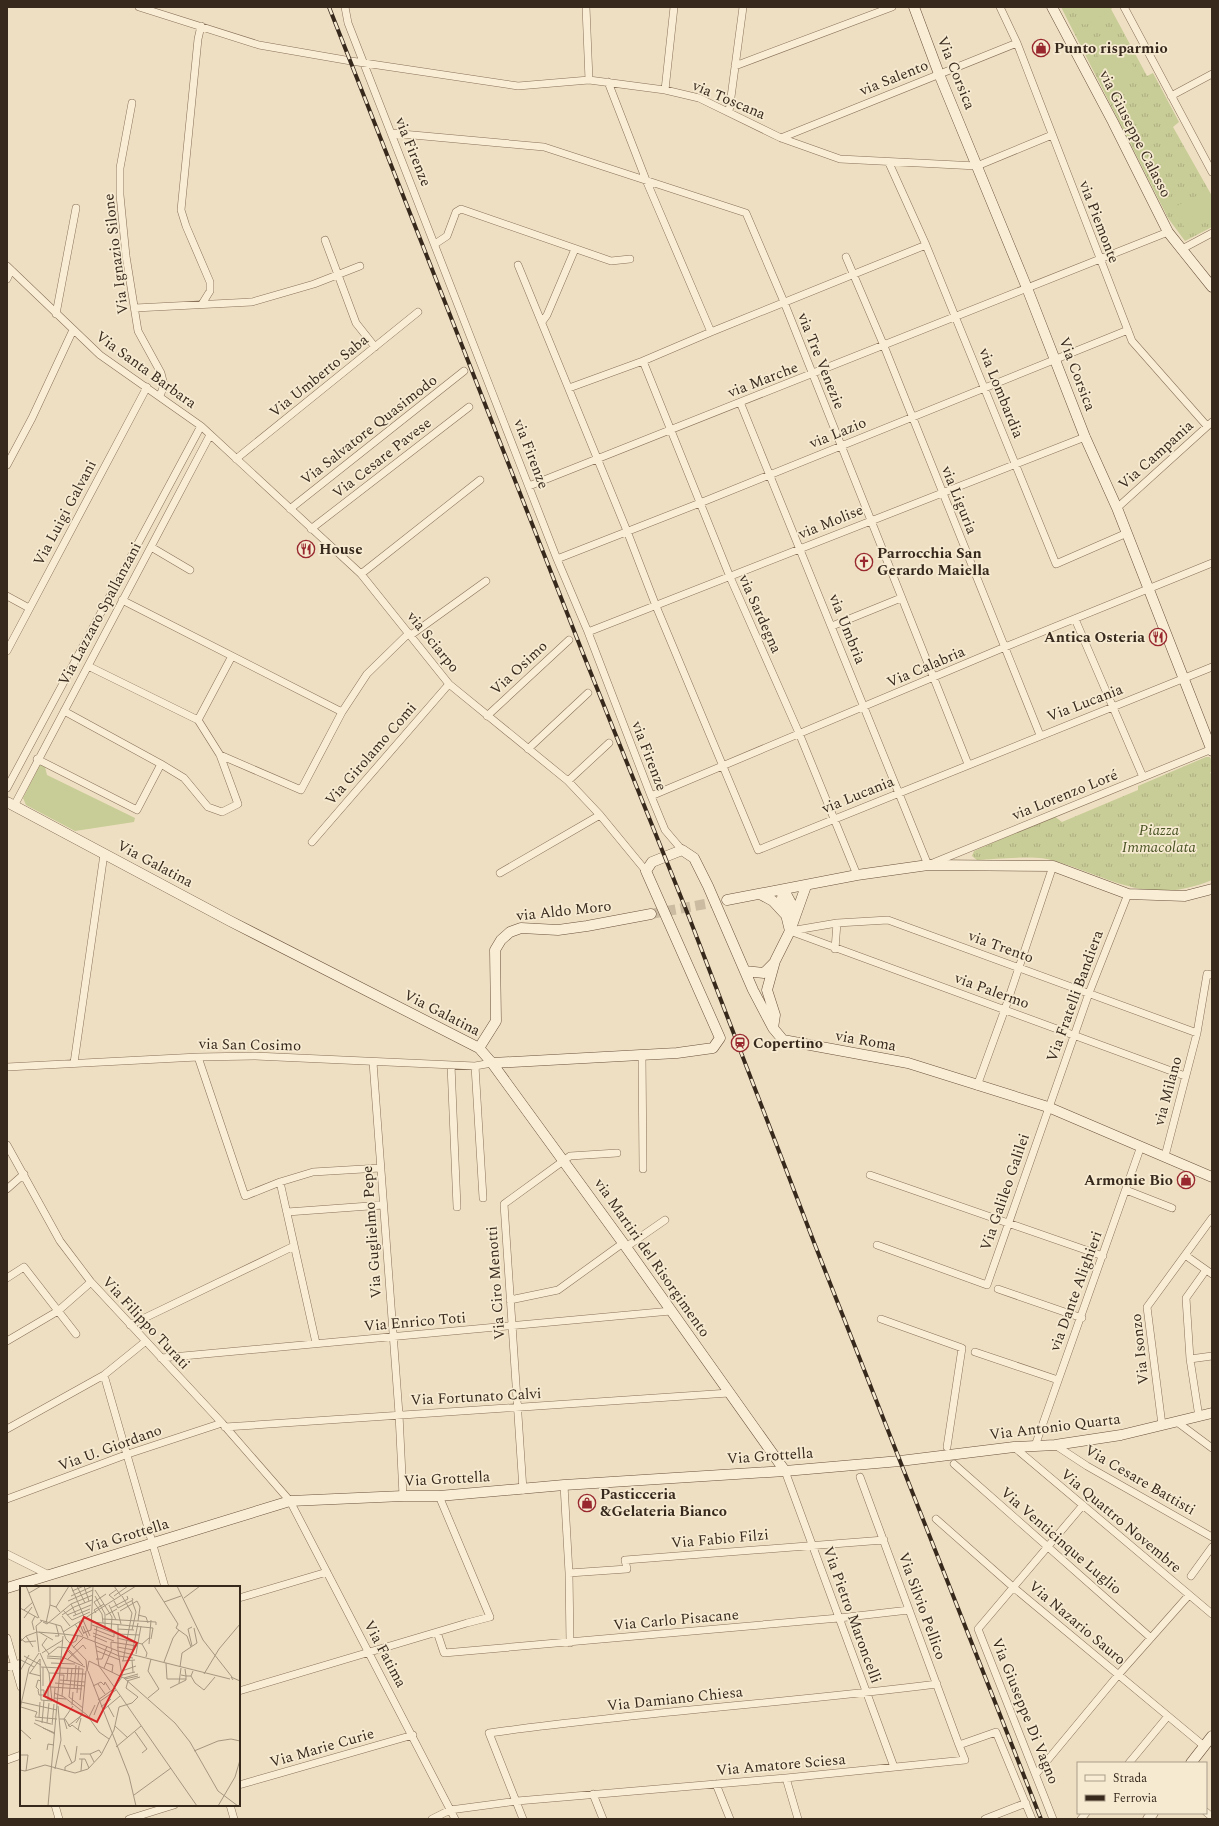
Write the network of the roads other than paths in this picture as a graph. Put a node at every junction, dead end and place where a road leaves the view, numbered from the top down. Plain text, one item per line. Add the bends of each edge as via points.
1 (139, 7) edge
2 (345, 7) edge
3 (586, 7) edge
4 (674, 7) edge
5 (743, 7) edge
6 (892, 7) edge
7 (914, 7) edge
8 (1000, 7) edge
9 (1052, 7) edge
10 (1124, 7) edge
11 (200, 26) junction
12 (1017, 43) junction
13 (364, 63) junction
14 (735, 66) junction
15 (940, 74) junction
16 (1212, 74) edge
17 (589, 80) junction
18 (608, 82) junction
19 (665, 90) junction
20 (1171, 96) junction
21 (132, 103) dead end
22 (730, 112) junction
23 (391, 133) junction
24 (1052, 135) junction
25 (781, 138) junction
26 (889, 163) junction
27 (977, 166) junction
28 (1212, 172) edge
29 (646, 180) junction
30 (76, 208) dead end
31 (1168, 232) junction
32 (1212, 233) edge
33 (325, 240) dead end
34 (435, 244) junction
35 (926, 245) junction
36 (575, 249) junction
37 (1182, 249) junction
38 (846, 257) dead end
39 (630, 259) dead end
40 (1100, 260) junction
41 (518, 265) dead end
42 (360, 266) dead end
43 (9, 268) edge
44 (338, 274) junction
45 (855, 275) junction
46 (7, 279) edge
47 (1027, 288) junction
48 (1212, 288) edge
49 (784, 302) junction
50 (202, 304) junction
51 (135, 308) junction
52 (418, 312) dead end
53 (56, 314) junction
54 (955, 317) junction
55 (542, 322) junction
56 (73, 330) junction
57 (1128, 330) junction
58 (711, 332) junction
59 (884, 346) junction
60 (374, 347) junction
61 (1056, 359) junction
62 (642, 361) junction
63 (464, 371) dead end
64 (812, 374) junction
65 (147, 387) junction
66 (569, 388) junction
67 (984, 389) junction
68 (160, 396) junction
69 (740, 402) junction
70 (468, 407) dead end
71 (913, 418) junction
72 (1209, 424) edge
73 (201, 426) junction
74 (670, 430) junction
75 (210, 435) junction
76 (1085, 437) junction
77 (841, 446) junction
78 (236, 459) junction
79 (598, 459) junction
80 (1015, 463) junction
81 (7, 465) edge
82 (770, 474) junction
83 (480, 480) dead end
84 (529, 486) junction
85 (942, 492) junction
86 (700, 503) junction
87 (1117, 508) junction
88 (290, 510) junction
89 (871, 520) junction
90 (311, 529) junction
91 (627, 530) junction
92 (1127, 533) junction
93 (151, 547) junction
94 (800, 548) junction
95 (557, 559) junction
96 (1212, 563) edge
97 (190, 570) dead end
98 (361, 574) junction
99 (730, 577) junction
100 (486, 581) dead end
101 (1148, 588) junction
102 (7, 596) edge
103 (901, 598) junction
104 (122, 600) junction
105 (656, 606) junction
106 (29, 608) junction
107 (1075, 619) junction
108 (832, 626) junction
109 (588, 632) junction
110 (410, 634) junction
111 (569, 640) dead end
112 (1005, 647) junction
113 (7, 651) edge
114 (232, 656) junction
115 (88, 666) junction
116 (1212, 667) edge
117 (934, 678) junction
118 (1184, 678) junction
119 (449, 684) junction
120 (588, 693) dead end
121 (864, 707) junction
122 (1113, 707) junction
123 (64, 711) junction
124 (342, 712) junction
125 (488, 716) junction
126 (198, 720) junction
127 (799, 734) junction
128 (1040, 735) junction
129 (609, 743) dead end
130 (528, 749) junction
131 (1212, 749) edge
132 (220, 755) junction
133 (37, 760) junction
134 (162, 764) junction
135 (968, 764) junction
136 (723, 766) junction
137 (1143, 777) junction
138 (568, 781) junction
139 (7, 788) edge
140 (898, 793) junction
141 (651, 796) junction
142 (10, 804) edge
143 (600, 815) junction
144 (833, 820) junction
145 (312, 842) dead end
146 (682, 850) junction
147 (104, 854) junction
148 (928, 865) junction
149 (1053, 866) junction
150 (646, 871) junction
151 (500, 873) dead end
152 (857, 875) junction
153 (806, 886) junction
154 (1212, 888) edge
155 (784, 890) junction
156 (760, 894) junction
157 (1128, 894) junction
158 (727, 900) tunnel mouth
159 (651, 914) tunnel mouth
160 (790, 915) junction
161 (837, 923) junction
162 (790, 931) junction
163 (835, 949) junction
164 (775, 962) junction
165 (1020, 967) junction
166 (745, 971) junction
167 (764, 973) junction
168 (1212, 975) edge
169 (753, 990) junction
170 (767, 990) junction
171 (1089, 993) junction
172 (1005, 1009) junction
173 (773, 1028) junction
174 (1197, 1033) junction
175 (1074, 1035) junction
176 (479, 1048) junction
177 (642, 1055) junction
178 (198, 1057) junction
179 (373, 1062) junction
180 (492, 1063) junction
181 (74, 1064) junction
182 (451, 1065) junction
183 (475, 1066) junction
184 (7, 1068) edge
185 (1185, 1076) junction
186 (977, 1086) junction
187 (1048, 1107) junction
188 (7, 1145) edge
189 (1141, 1146) junction
190 (617, 1153) dead end
191 (1165, 1156) junction
192 (564, 1160) junction
193 (380, 1168) junction
194 (643, 1169) dead end
195 (24, 1174) junction
196 (870, 1175) dead end
197 (1212, 1177) edge
198 (280, 1182) junction
199 (7, 1189) edge
200 (1126, 1190) junction
201 (484, 1198) dead end
202 (383, 1205) junction
203 (457, 1207) dead end
204 (1172, 1208) dead end
205 (287, 1212) junction
206 (1212, 1218) edge
207 (665, 1220) dead end
208 (1009, 1223) junction
209 (624, 1245) junction
210 (877, 1245) dead end
211 (294, 1246) junction
212 (1185, 1254) junction
213 (1103, 1256) junction
214 (1209, 1272) edge
215 (7, 1278) edge
216 (91, 1282) junction
217 (998, 1289) dead end
218 (510, 1300) junction
219 (58, 1311) junction
220 (671, 1311) junction
221 (1082, 1318) junction
222 (881, 1319) dead end
223 (130, 1325) junction
224 (513, 1327) junction
225 (76, 1334) dead end
226 (394, 1337) junction
227 (7, 1341) edge
228 (146, 1341) junction
229 (316, 1343) junction
230 (975, 1352) dead end
231 (1212, 1356) edge
232 (161, 1358) junction
233 (1190, 1360) junction
234 (104, 1375) junction
235 (1058, 1380) junction
236 (729, 1392) junction
237 (518, 1408) junction
238 (1212, 1413) edge
239 (399, 1414) junction
240 (1199, 1417) junction
241 (1176, 1422) junction
242 (224, 1425) junction
243 (1162, 1425) junction
244 (7, 1429) edge
245 (1055, 1445) junction
246 (1035, 1446) junction
247 (946, 1447) dead end
248 (1014, 1447) junction
249 (1212, 1448) edge
250 (128, 1454) junction
251 (900, 1461) joint
252 (954, 1464) dead end
253 (785, 1471) junction
254 (860, 1477) dead end
255 (564, 1485) junction
256 (523, 1490) junction
257 (403, 1496) junction
258 (439, 1496) junction
259 (7, 1499) edge
260 (290, 1501) junction
261 (1083, 1505) junction
262 (936, 1519) dead end
263 (1212, 1537) edge
264 (884, 1540) junction
265 (152, 1544) junction
266 (813, 1546) junction
267 (1048, 1546) junction
268 (1212, 1547) edge
269 (7, 1554) edge
270 (327, 1572) junction
271 (569, 1573) junction
272 (49, 1575) junction
273 (1191, 1576) dead end
274 (165, 1586) edge
275 (1013, 1587) junction
276 (7, 1588) edge
277 (1189, 1595) junction
278 (240, 1598) edge
279 (910, 1610) junction
280 (1212, 1614) edge
281 (839, 1618) junction
282 (437, 1632) junction
283 (7, 1638) edge
284 (1151, 1638) junction
285 (570, 1643) junction
286 (369, 1652) junction
287 (18, 1664) edge
288 (7, 1667) edge
289 (1119, 1674) junction
290 (20, 1679) edge
291 (937, 1684) junction
292 (240, 1691) edge
293 (867, 1693) junction
294 (1168, 1716) junction
295 (413, 1735) junction
296 (1212, 1736) edge
297 (959, 1745) junction
298 (1204, 1746) junction
299 (20, 1755) edge
300 (7, 1760) edge
301 (1129, 1762) edge
302 (1192, 1762) edge
303 (894, 1767) junction
304 (1036, 1774) junction
305 (786, 1778) junction
306 (716, 1784) junction
307 (240, 1785) edge
308 (593, 1794) junction
309 (517, 1801) junction
310 (1026, 1803) junction
311 (55, 1806) edge
312 (171, 1806) edge
313 (230, 1806) edge
314 (450, 1810) junction
315 (59, 1819) edge
316 (129, 1819) edge
317 (234, 1819) edge
318 (432, 1819) edge
319 (455, 1819) edge
320 (524, 1819) edge
321 (603, 1819) edge
322 (730, 1819) edge
323 (798, 1819) edge
324 (985, 1819) edge
325 (1032, 1819) edge
326 (1053, 1819) edge

1 - 11 street, via Toscana
2 - 13 street, via Firenze via 348,23
3 - 17 street
4 - 19 street
5 - 14 street
6 - 14 street
7 - 15 street, Via Corsica
8 - 12 street, via Piemonte
9 - 31 street, via Giuseppe Calasso
10 - 20 street
11 - 13 street, via Toscana via 259,45
11 - 50 street via 181,210 210,282 210,291
12 - 15 street, via Salento
12 - 24 street, via Piemonte
13 - 17 street, via Toscana via 518,86
13 - 23 street, via Firenze
14 - 22 street
15 - 25 street, via Salento
15 - 27 street, Via Corsica
16 - 20 street
17 - 18 street, via Toscana
18 - 19 street, via Toscana
18 - 29 street
19 - 22 street, via Toscana via 699,98
20 - 28 street
21 - 51 street, Via Ignazio Silone via 120,168 120,195 126,256
22 - 25 street, via Toscana
23 - 29 street via 544,146
23 - 34 street, via Firenze
24 - 27 street, via Toscana
24 - 40 street, via Piemonte
25 - 26 street, via Toscana via 840,160
26 - 27 street, via Toscana
26 - 35 street, via Lombardia
27 - 47 street, Via Corsica
29 - 49 street, via Tre Venezie via 746,213
29 - 58 street
30 - 53 street
31 - 37 street, via Giuseppe Calasso
31 - 40 street
32 - 37 street
33 - 44 street
34 - 36 street via 447,236 456,212 461,210 570,245
34 - 84 street, via Firenze
35 - 45 street
35 - 54 street, via Lombardia
36 - 39 street via 611,261
36 - 55 street
37 - 48 street, via Giuseppe Calasso
38 - 45 street, via Liguria
40 - 47 street
40 - 57 street, via Piemonte
41 - 55 street
42 - 44 street
43 - 46 street
43 - 53 street, Via Santa Barbara
44 - 50 street via 314,284 252,302
44 - 60 street via 356,323
45 - 49 street
45 - 59 street, via Liguria
47 - 54 street, via Marche
47 - 61 street, Via Corsica
49 - 58 street
49 - 64 street, via Tre Venezie
50 - 51 street
51 - 68 street, Via Ignazio Silone via 138,331 164,386
52 - 60 street, Via Umberto Saba
53 - 56 street, Via Santa Barbara
54 - 59 street, via Marche
54 - 67 street, via Lombardia
55 - 66 street
56 - 65 street, Via Santa Barbara via 100,355
56 - 81 street
57 - 61 street, via Lazio
57 - 72 street, via Piemonte via 1135,346
58 - 62 street
59 - 64 street, via Marche
59 - 71 street, via Liguria
60 - 78 street, Via Umberto Saba
61 - 67 street, via Lazio
61 - 76 street, Via Corsica
62 - 66 street
62 - 74 street, via Sardegna
63 - 88 street, Via Salvatore Quasimodo
64 - 69 street, via Marche
64 - 77 street, via Tre Venezie
65 - 68 street, Via Santa Barbara
65 - 106 street, Via Luigi Galvani
66 - 79 street
67 - 71 street, via Lazio
67 - 80 street, via Lombardia
68 - 73 street, Via Santa Barbara
69 - 74 street, via Marche
69 - 82 street, via Umbria
70 - 90 street, Via Cesare Pavese
71 - 77 street, via Lazio
71 - 85 street, via Liguria
72 - 87 street, Via Campania
73 - 75 street, via Sciarpo
73 - 139 street, Via Lazzaro Spallanzani
74 - 79 street, via Marche
74 - 86 street, via Sardegna
75 - 78 street, via Sciarpo
75 - 93 street, Via Lazzaro Spallanzani
76 - 80 street, via Molise
76 - 87 street, Via Corsica
77 - 82 street, via Lazio
77 - 89 street, via Tre Venezie
78 - 88 street, via Sciarpo
79 - 84 street, via Marche
79 - 91 street
80 - 85 street, via Molise
80 - 92 street, via Lombardia via 1056,564
82 - 86 street, via Lazio
82 - 94 street, via Umbria
83 - 98 street
84 - 95 street, via Firenze
85 - 89 street, via Molise
85 - 112 street, via Liguria
86 - 91 street, via Lazio
86 - 99 street, via Sardegna
87 - 92 street, Via Corsica
88 - 90 street, via Sciarpo
89 - 94 street, via Molise
89 - 103 street, via Tre Venezie
90 - 98 street, via Sciarpo
91 - 95 street, via Lazio
91 - 105 street
92 - 101 street, Via Corsica
93 - 97 street
93 - 104 street, Via Lazzaro Spallanzani
94 - 99 street, via Molise
94 - 108 street, via Umbria
95 - 109 street, via Firenze
96 - 101 street, Via Calabria
98 - 110 street, via Sciarpo
99 - 105 street, via Molise
99 - 127 street, via Sardegna
100 - 110 street
101 - 107 street, Via Calabria
101 - 118 street, Via Corsica
102 - 106 street
103 - 108 street
103 - 117 street, via Tre Venezie
104 - 114 street
104 - 115 street, Via Lazzaro Spallanzani
105 - 109 street, via Molise
105 - 136 street
106 - 113 street, Via Luigi Galvani
107 - 112 street, Via Calabria
107 - 122 street
108 - 121 street, via Umbria
109 - 141 street, via Firenze
110 - 119 street, via Sciarpo
110 - 124 street via 367,674
111 - 125 street, Via Osimo
112 - 117 street, Via Calabria
112 - 128 street, via Liguria
114 - 124 street
114 - 126 street
115 - 123 street, Via Lazzaro Spallanzani
115 - 126 street
116 - 118 street, Via Lucania
117 - 121 street, Via Calabria
117 - 135 street, via Tre Venezie
118 - 122 street, Via Lucania
118 - 131 street, Via Corsica
119 - 125 street, via Sciarpo
119 - 145 street, Via Girolamo Comi
120 - 130 street
121 - 127 street, Via Calabria
121 - 140 street, via Umbria
122 - 128 street, Via Lucania
122 - 137 street
123 - 133 street, Via Lazzaro Spallanzani
123 - 134 street
124 - 132 street via 301,790
125 - 130 street, via Sciarpo
126 - 132 street
127 - 136 street, Via Calabria
127 - 144 street, via Sardegna
128 - 135 street, Via Lucania
129 - 138 street
130 - 138 street, via Sciarpo
131 - 137 street, via Lorenzo Loré
132 - 134 street via 238,804 222,812 208,807 184,778
133 - 134 street via 137,810
133 - 142 street, Via Lazzaro Spallanzani
135 - 140 street, via Lucania
136 - 141 street, Via Calabria
136 - 144 street, via Lucania via 758,850
137 - 148 street, via Lorenzo Loré
138 - 143 street, via Sciarpo
140 - 144 street, via Lucania
140 - 148 street, via Umbria
141 - 146 street, via Firenze via 665,830
142 - 147 street, Via Galatina
143 - 150 street, via Sciarpo
143 - 151 street
144 - 152 street, via Sardegna
146 - 150 street via 652,862
146 - 166 street, via Roma via 694,858
147 - 176 street, Via Galatina
147 - 181 street
148 - 149 street
148 - 152 street
149 - 157 street
149 - 165 street
150 - 177 street via 720,1038 713,1048
152 - 153 street
153 - 155 street
153 - 160 street
154 - 157 street via 1185,896
155 - 156 street
155 - 160 street via 792,905
156 - 158 street
156 - 160 street
157 - 171 street, Via Fratelli Bandiera
159 - 176 street, via Aldo Moro via 558,930 521,928 510,932 495,950 496,1020
160 - 162 street
161 - 162 street, via Trento
161 - 163 street
161 - 165 street, via Trento via 888,920
162 - 163 street, via Palermo
162 - 164 street
163 - 172 street, via Palermo
164 - 167 street
164 - 170 street
165 - 171 street, via Trento
165 - 172 street
166 - 167 street
166 - 169 street, via Roma
167 - 169 street
168 - 174 street, via Milano via 1207,974
169 - 170 street
169 - 173 street, via Roma
170 - 173 street via 775,1015
171 - 174 street, via Trento
171 - 175 street, Via Fratelli Bandiera
172 - 175 street, via Palermo
172 - 186 street
173 - 186 street, via Roma via 783,1040 908,1063
174 - 185 street, via Milano
175 - 185 street, via Palermo
175 - 187 street, Via Fratelli Bandiera
176 - 180 street, Via Galatina
177 - 180 street
177 - 194 street
178 - 179 street, via San Cosimo via 254,1056
178 - 181 street, via San Cosimo
178 - 198 street via 245,1196
179 - 182 street, via San Cosimo
179 - 193 street, Via Guglielmo Pepe
180 - 183 street, via San Cosimo
180 - 192 street, via Martiri del Risorgimento
181 - 184 street, via San Cosimo
182 - 183 street, via San Cosimo
182 - 203 street
183 - 201 street
185 - 191 street, via Milano
186 - 187 street, via Roma
187 - 189 street, via Roma
187 - 208 street, Via Galileo Galilei
188 - 195 street, Via Filippo Turati
189 - 191 street, via Roma
189 - 200 street, via Dante Alighieri
190 - 192 street, Via Ciro Menotti via 570,1156
191 - 197 street, via Roma
192 - 209 street, via Martiri del Risorgimento
192 - 218 street, Via Ciro Menotti via 504,1204
193 - 198 street via 313,1172
193 - 202 street, Via Guglielmo Pepe
195 - 199 street
195 - 216 street, Via Filippo Turati via 60,1241
196 - 208 street
198 - 205 street
200 - 204 street
200 - 213 street, via Dante Alighieri
202 - 205 street
202 - 226 street, Via Guglielmo Pepe
205 - 211 street
206 - 212 street, Via Isonzo
207 - 209 street
208 - 210 street, Via Galileo Galilei via 987,1285
208 - 213 street
209 - 218 street via 558,1290
209 - 220 street, via Martiri del Risorgimento
211 - 223 street
211 - 229 street
212 - 214 street
212 - 243 street, Via Isonzo via 1147,1307
213 - 221 street, via Dante Alighieri
214 - 233 street via 1186,1298
215 - 219 street via 24,1267
216 - 219 street
216 - 223 street, Via Filippo Turati
217 - 221 street
218 - 224 street, Via Ciro Menotti
219 - 225 street
219 - 227 street
220 - 224 street, Via Enrico Toti
220 - 236 street, via Martiri del Risorgimento
221 - 235 street, via Dante Alighieri
222 - 247 street via 962,1348
223 - 228 street, Via Filippo Turati
224 - 226 street, Via Enrico Toti
224 - 237 street, Via Ciro Menotti
226 - 229 street, Via Enrico Toti
226 - 239 street, Via Guglielmo Pepe
228 - 232 street, Via Filippo Turati
228 - 234 street
229 - 232 street, Via Enrico Toti
230 - 235 street
231 - 233 street
232 - 242 street, Via Filippo Turati
233 - 240 street
234 - 244 street
234 - 250 street
235 - 246 street, via Dante Alighieri
236 - 237 street, Via Fortunato Calvi
236 - 253 street, via Martiri del Risorgimento
237 - 239 street, Via Fortunato Calvi
237 - 256 street, Via Ciro Menotti
238 - 240 street, Via Antonio Quarta
239 - 242 street, Via Fortunato Calvi
239 - 257 street, Via Guglielmo Pepe
240 - 241 street, Via Antonio Quarta
241 - 243 street, Via Antonio Quarta
241 - 249 street
242 - 250 street, Via U. Giordano
242 - 260 street, Via Filippo Turati
243 - 245 street, Via Antonio Quarta via 1121,1435
245 - 246 street, Via Antonio Quarta
245 - 263 street, Via Cesare Battisti
246 - 248 street, Via Antonio Quarta
248 - 251 street, Via Antonio Quarta
248 - 261 street, Via Quattro Novembre
250 - 259 street, Via U. Giordano
250 - 265 street
251 - 253 street, Via Grottella
252 - 267 street, Via Venticinque Luglio
253 - 255 street, Via Grottella
253 - 266 street, Via Pietro Maroncelli
254 - 264 street, Via Silvio Pellico
255 - 256 street, Via Grottella
255 - 271 street
256 - 258 street, Via Grottella
257 - 258 street, Via Grottella
257 - 260 street, Via Grottella
258 - 282 street via 490,1617
260 - 265 street, Via Grottella
260 - 270 street, Via Fatima
261 - 267 street, Via Giuseppe Di Vagno
261 - 277 street, Via Quattro Novembre
262 - 275 street, Via Nazario Sauro
264 - 266 street, Via Fabio Filzi
264 - 279 street, Via Silvio Pellico
265 - 272 street, Via Grottella
265 - 274 street
266 - 271 street, Via Fabio Filzi via 625,1560 627,1569
266 - 281 street, Via Pietro Maroncelli
267 - 275 street, Via Giuseppe Di Vagno
267 - 284 street, Via Venticinque Luglio
268 - 273 street
269 - 272 street
270 - 278 street
270 - 286 street, Via Fatima
271 - 285 street
272 - 276 street, Via Grottella
275 - 289 street, Via Nazario Sauro
275 - 304 street, Via Giuseppe Di Vagno via 978,1629
277 - 280 street, Via Quattro Novembre
277 - 284 street
279 - 281 street, Via Carlo Pisacane
279 - 291 street, Via Silvio Pellico
281 - 285 street, Via Carlo Pisacane
281 - 293 street, Via Pietro Maroncelli
282 - 285 street, Via Carlo Pisacane via 444,1653
282 - 286 street
283 - 287 street
284 - 289 street
286 - 292 street
286 - 295 street, Via Fatima
287 - 288 street
287 - 290 street
289 - 294 street, Via Nazario Sauro
289 - 304 street
291 - 293 street, Via Damiano Chiesa
291 - 297 street, Via Silvio Pellico
293 - 303 street, Via Pietro Maroncelli
293 - 309 street, Via Damiano Chiesa via 559,1723 490,1733
294 - 298 street, Via Nazario Sauro
294 - 301 street
295 - 307 street, Via Marie Curie
295 - 314 street, Via Fatima
296 - 298 street
297 - 303 street, Via Amatore Sciesa via 965,1760
297 - 310 street via 996,1732
298 - 302 street
299 - 300 street
303 - 305 street, Via Amatore Sciesa
304 - 326 street, Via Giuseppe Di Vagno
305 - 306 street, Via Amatore Sciesa
305 - 323 street
306 - 308 street, Via Amatore Sciesa
306 - 322 street
308 - 309 street, Via Amatore Sciesa
308 - 321 street
309 - 314 street, Via Amatore Sciesa
309 - 320 street
310 - 324 street
310 - 325 street
311 - 315 street
312 - 316 street
313 - 317 street
314 - 318 street, Via Amatore Sciesa
314 - 319 street, Via Fatima

